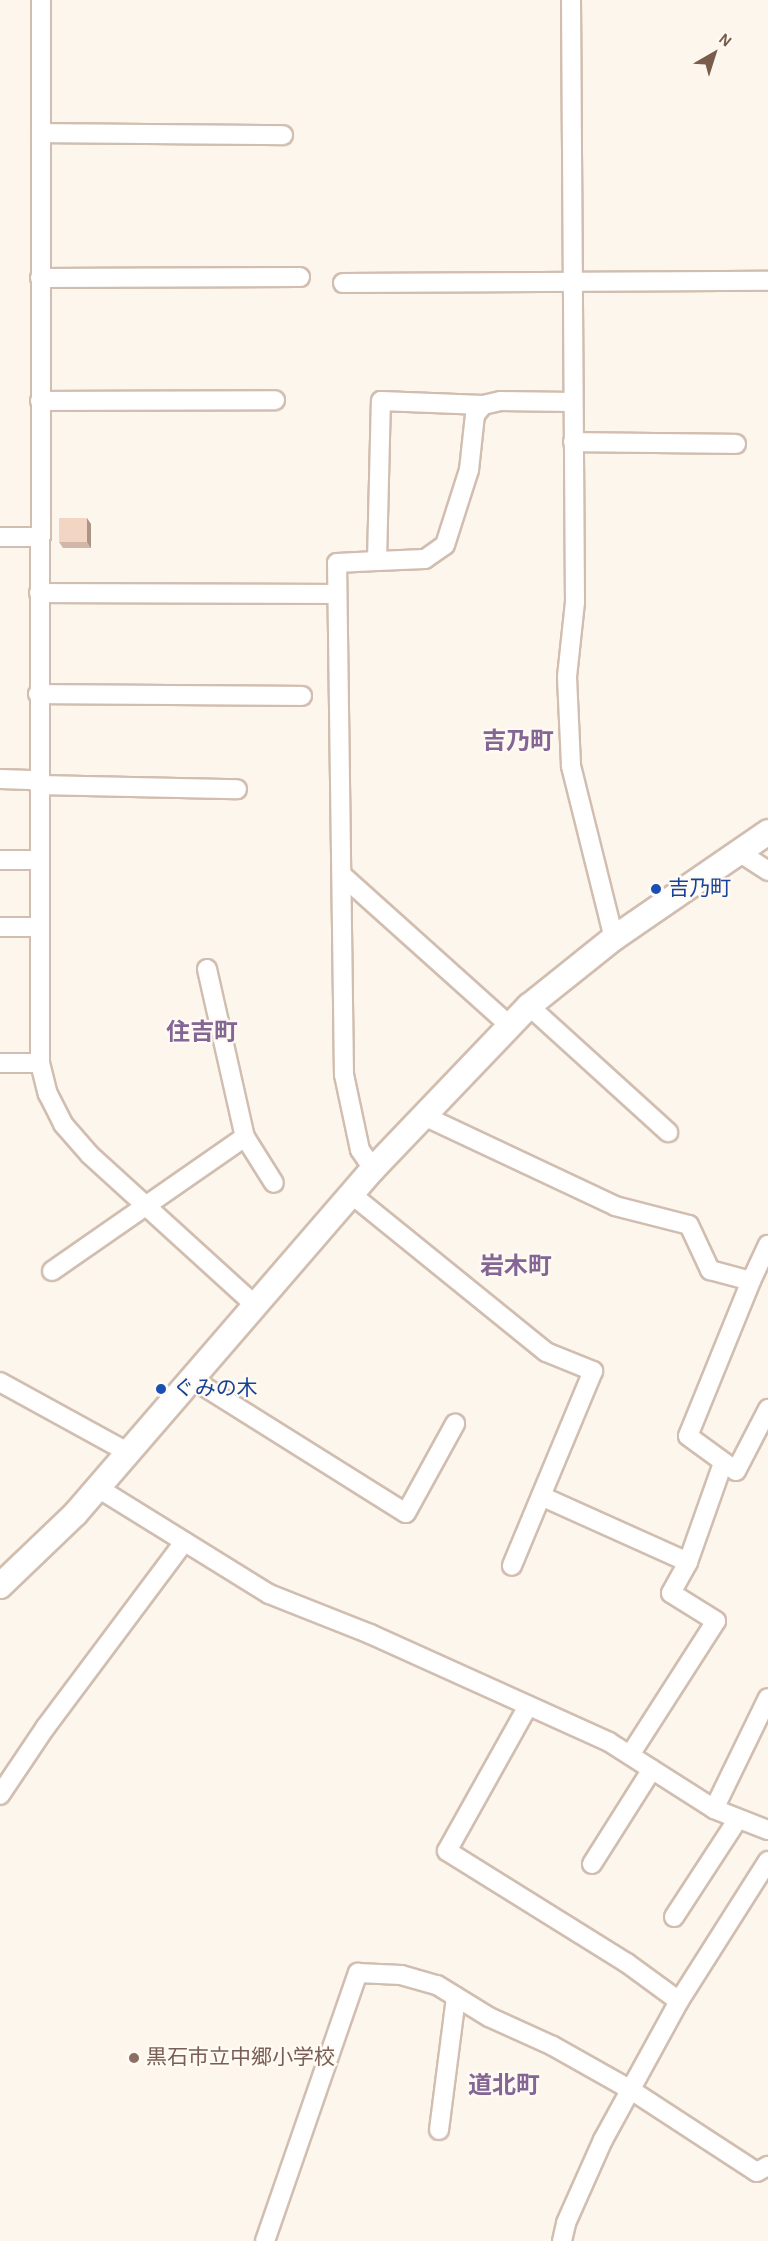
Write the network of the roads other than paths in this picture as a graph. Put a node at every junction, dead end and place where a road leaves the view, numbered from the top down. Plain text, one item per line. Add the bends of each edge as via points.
1 (41, 0) edge
2 (571, 0) edge
3 (41, 133) junction
4 (283, 135) dead end
5 (300, 277) dead end
6 (40, 278) junction
7 (768, 281) edge
8 (572, 282) junction
9 (343, 283) dead end
10 (274, 400) dead end
11 (40, 401) junction
12 (572, 402) junction
13 (483, 405) junction
14 (573, 442) junction
15 (736, 444) dead end
16 (0, 537) edge
17 (39, 537) junction
18 (377, 561) junction
19 (39, 593) junction
20 (337, 594) junction
21 (38, 694) junction
22 (302, 696) dead end
23 (0, 780) edge
24 (38, 782) junction
25 (237, 789) dead end
26 (768, 832) edge
27 (739, 852) junction
28 (0, 860) edge
29 (38, 860) junction
30 (768, 871) edge
31 (343, 876) junction
32 (0, 927) edge
33 (38, 927) junction
34 (614, 938) junction
35 (207, 969) dead end
36 (530, 1006) junction
37 (510, 1026) junction
38 (0, 1063) edge
39 (40, 1063) junction
40 (422, 1115) junction
41 (668, 1132) dead end
42 (245, 1137) junction
43 (373, 1169) junction
44 (274, 1183) dead end
45 (351, 1194) junction
46 (145, 1205) junction
47 (768, 1245) edge
48 (52, 1271) dead end
49 (751, 1281) junction
50 (255, 1305) junction
51 (192, 1379) junction
52 (0, 1382) edge
53 (768, 1409) edge
54 (455, 1424) dead end
55 (129, 1454) junction
56 (723, 1463) junction
57 (98, 1488) junction
58 (541, 1496) junction
59 (184, 1542) junction
60 (688, 1562) junction
61 (512, 1566) dead end
62 (0, 1586) edge
63 (768, 1698) edge
64 (528, 1706) junction
65 (630, 1755) junction
66 (652, 1769) junction
67 (0, 1795) edge
68 (714, 1809) junction
69 (738, 1819) junction
70 (768, 1830) edge
71 (768, 1861) edge
72 (592, 1864) dead end
73 (674, 1917) dead end
74 (456, 1997) junction
75 (679, 2001) junction
76 (631, 2091) junction
77 (439, 2130) dead end
78 (768, 2166) edge
79 (265, 2241) edge
80 (562, 2241) edge

1 - 3 street
2 - 8 street
3 - 4 street
3 - 6 street
5 - 6 street
6 - 11 street
7 - 8 street
8 - 9 street
8 - 12 street
10 - 11 street
11 - 17 street
12 - 13 street via 500,401
12 - 14 street
13 - 18 street via 475,415 469,470 445,545 425,559
13 - 18 street via 381,401
14 - 15 street
14 - 34 street via 575,602 567,677 571,766
16 - 17 street
17 - 19 street
18 - 20 street via 337,564
19 - 20 street
19 - 21 street
20 - 31 street
21 - 22 street
21 - 24 street
23 - 24 street
24 - 25 street
24 - 29 street
26 - 27 street
27 - 30 street
27 - 34 street
28 - 29 street
29 - 33 street
31 - 37 street
31 - 43 street via 344,1075 360,1150
32 - 33 street
33 - 39 street
34 - 36 street
35 - 42 street
36 - 37 street
36 - 41 street
37 - 40 street
38 - 39 street
39 - 46 street via 48,1095 63,1124 90,1155
40 - 43 street
40 - 49 street via 615,1206 689,1226 710,1270
42 - 44 street
42 - 46 street
43 - 45 street
45 - 50 street
45 - 58 street via 546,1352 593,1371
46 - 48 street
46 - 50 street
47 - 49 street
49 - 56 street via 687,1436
50 - 51 street
51 - 54 street via 406,1514
51 - 55 street
52 - 55 street
53 - 56 street via 736,1471
55 - 57 street
56 - 60 street
57 - 59 street
57 - 62 street
58 - 60 street
58 - 61 street
59 - 64 street via 269,1594 370,1634
59 - 67 street via 45,1728
60 - 65 street via 671,1593 716,1621
63 - 68 street
64 - 65 street
64 - 75 street via 447,1851 627,1963
65 - 66 street
66 - 68 street
66 - 72 street
68 - 69 street
69 - 70 street
69 - 73 street
71 - 75 street
74 - 76 street
74 - 77 street
74 - 79 street via 437,1985 401,1975 358,1973
75 - 76 street
76 - 78 street via 757,2172
76 - 80 street via 603,2140 566,2223

